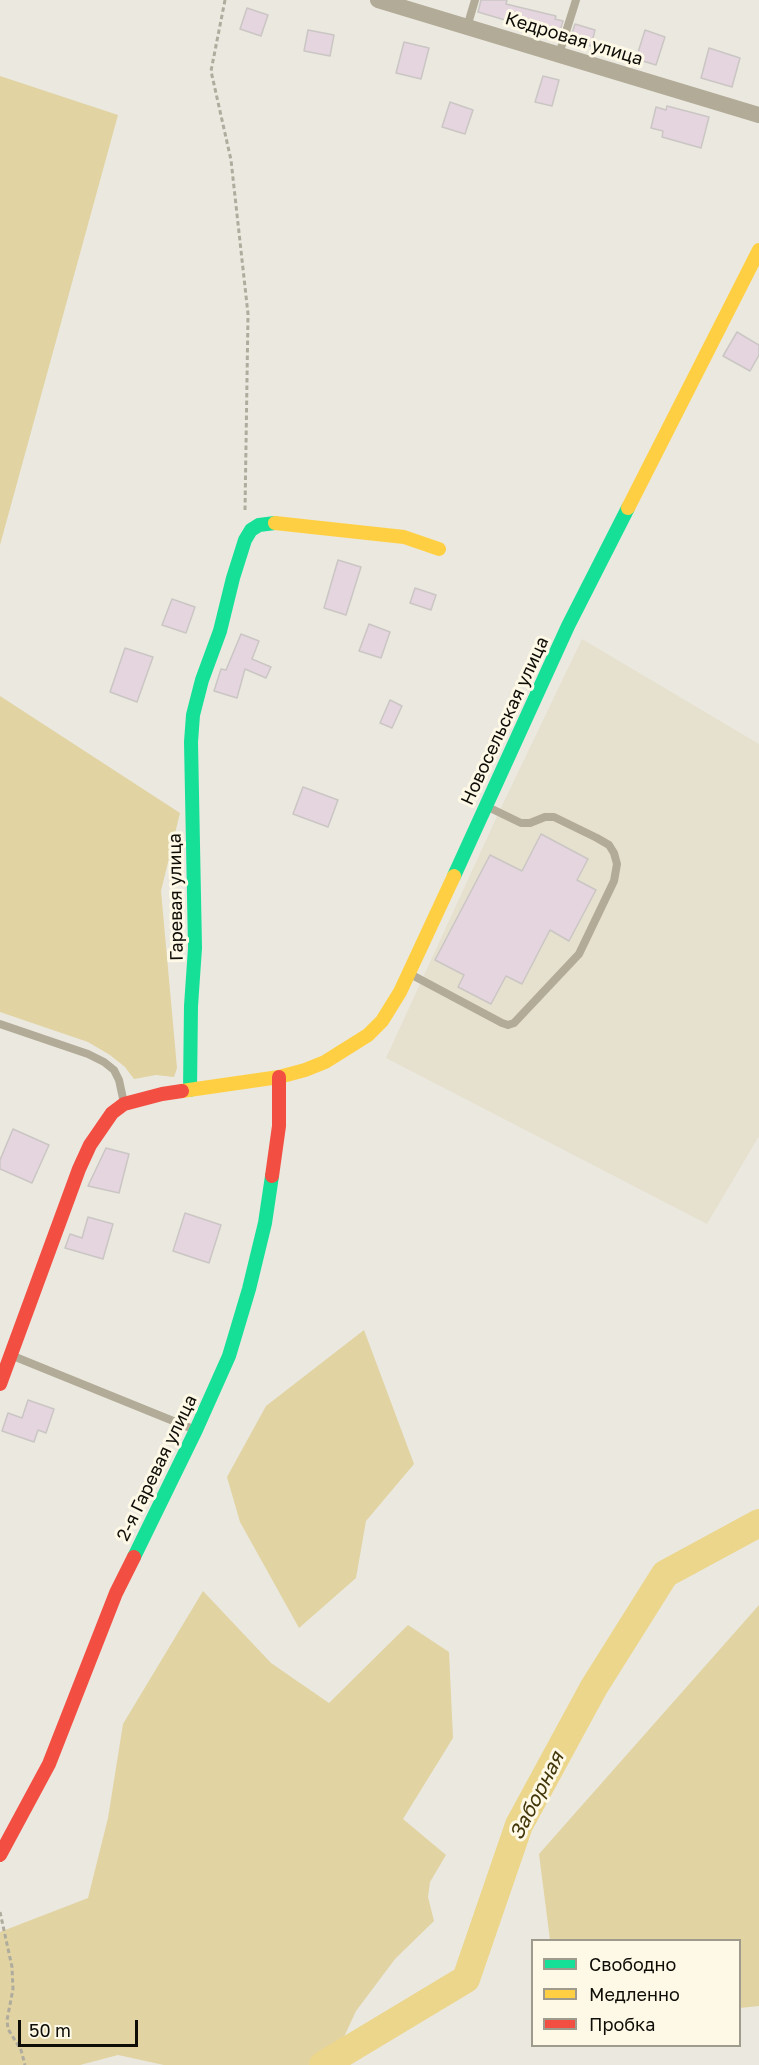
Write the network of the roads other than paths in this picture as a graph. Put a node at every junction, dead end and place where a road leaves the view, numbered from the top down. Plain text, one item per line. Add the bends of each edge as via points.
1 (378, 0) edge
2 (475, 0) edge
3 (576, 0) edge
4 (467, 27) junction
5 (559, 54) junction
6 (759, 115) edge
7 (759, 250) edge
8 (439, 549) dead end
9 (486, 805) junction
10 (409, 974) junction
11 (0, 1024) edge
12 (279, 1077) junction
13 (190, 1090) junction
14 (124, 1104) junction
15 (6, 1353) edge
16 (0, 1384) edge
17 (196, 1430) junction
18 (1, 1852) edge

1 - 4 street, Кедровая улица
2 - 4 lane
3 - 5 lane
4 - 5 street, Кедровая улица
5 - 6 street, Кедровая улица
7 - 9 street, Новосельская улица via 568,626
8 - 13 street, Гаревая улица via 404,537 272,523 251,530 245,540 202,680 191,742 195,948
9 - 10 street, Новосельская улица
9 - 10 lane via 521,823 554,817 609,845 617,864 614,881 579,954 514,1023 502,1023
10 - 12 street, Новосельская улица via 382,1021 368,1035 325,1062
11 - 14 lane via 104,1062 119,1080
12 - 13 street, Новосельская улица
12 - 17 street, 2-я Гаревая улица via 279,1126 265,1223 229,1356
13 - 14 street
14 - 15 street via 101,1127 79,1169
15 - 16 street
15 - 17 lane
17 - 18 street, 2-я Гаревая улица via 116,1593 49,1764

